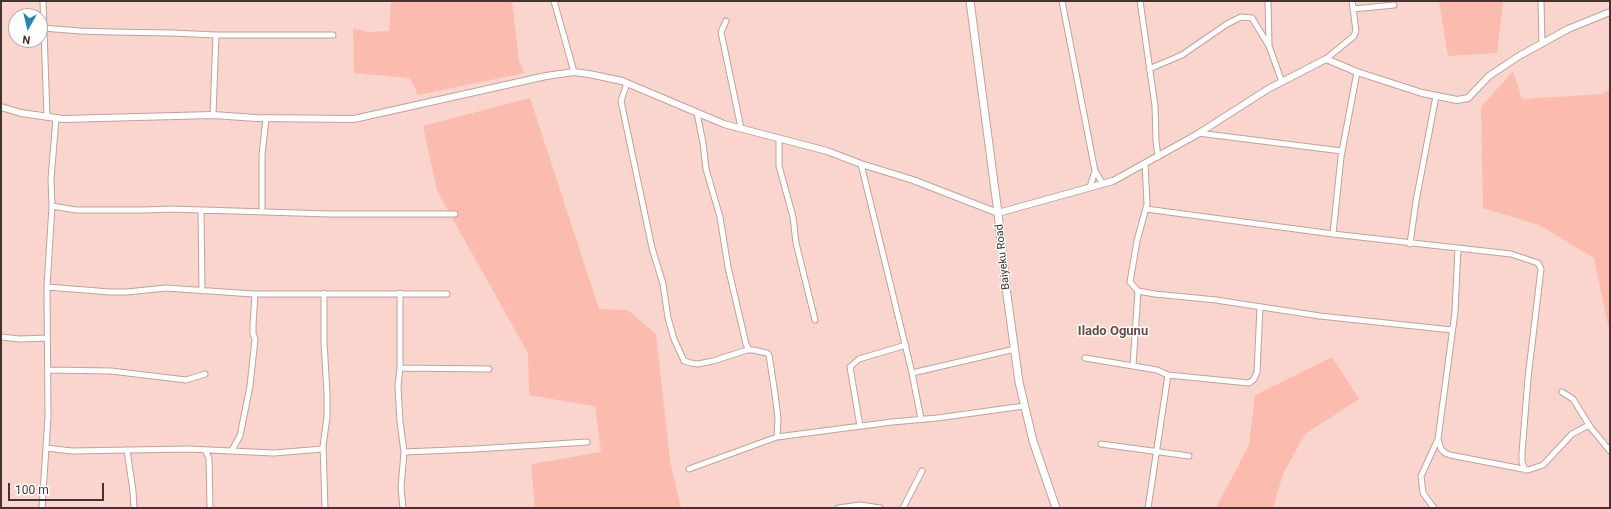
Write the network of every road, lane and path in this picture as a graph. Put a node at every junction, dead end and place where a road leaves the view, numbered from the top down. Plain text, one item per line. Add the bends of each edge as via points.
1 (554, 1) edge
2 (970, 1) edge
3 (1062, 1) edge
4 (1140, 1) edge
5 (1268, 1) edge
6 (1352, 1) edge
7 (1540, 1) edge
8 (1394, 5) dead end
9 (1353, 9) junction
10 (1610, 12) edge
11 (726, 21) dead end
12 (48, 28) edge
13 (216, 35) junction
14 (333, 35) dead end
15 (1542, 44) junction
16 (1269, 46) junction
17 (44, 48) edge
18 (1326, 59) junction
19 (1149, 69) junction
20 (574, 72) junction
21 (1357, 72) junction
22 (1282, 82) junction
23 (627, 83) junction
24 (1436, 96) junction
25 (1, 107) edge
26 (697, 112) junction
27 (213, 115) junction
28 (47, 117) junction
29 (56, 118) junction
30 (266, 118) junction
31 (742, 128) junction
32 (1198, 133) junction
33 (779, 138) junction
34 (1342, 151) junction
35 (1158, 157) junction
36 (1145, 163) junction
37 (861, 164) junction
38 (1095, 171) junction
39 (1103, 184) junction
40 (1090, 188) junction
41 (52, 206) junction
42 (1146, 209) junction
43 (201, 210) junction
44 (262, 212) junction
45 (998, 213) junction
46 (455, 214) dead end
47 (1333, 234) junction
48 (1410, 244) junction
49 (1458, 248) junction
50 (47, 287) junction
51 (1138, 290) junction
52 (202, 291) junction
53 (324, 293) junction
54 (256, 294) junction
55 (400, 294) junction
56 (447, 294) dead end
57 (1260, 307) junction
58 (815, 320) dead end
59 (1452, 330) junction
60 (1, 336) edge
61 (47, 338) junction
62 (906, 345) junction
63 (1015, 349) junction
64 (750, 350) junction
65 (1085, 358) dead end
66 (1133, 365) junction
67 (400, 368) junction
68 (489, 369) dead end
69 (48, 370) junction
70 (912, 373) junction
71 (205, 374) dead end
72 (1168, 375) junction
73 (1562, 392) dead end
74 (1024, 406) junction
75 (922, 419) junction
76 (1589, 425) junction
77 (860, 426) junction
78 (777, 437) junction
79 (1438, 440) junction
80 (587, 442) dead end
81 (1101, 444) dead end
82 (46, 448) junction
83 (323, 449) junction
84 (127, 450) junction
85 (205, 450) junction
86 (232, 450) junction
87 (215, 451) junction
88 (1610, 451) edge
89 (404, 452) junction
90 (1156, 452) junction
91 (1189, 456) dead end
92 (209, 458) junction
93 (688, 469) dead end
94 (922, 470) dead end
95 (1525, 470) junction
96 (42, 508) edge
97 (134, 508) edge
98 (210, 508) edge
99 (325, 508) edge
100 (403, 508) edge
101 (838, 508) edge
102 (880, 508) edge
103 (903, 508) edge
104 (1056, 508) edge
105 (1148, 508) edge
106 (1434, 508) edge

1 - 20 street
2 - 45 main road, Baiyeku Road
3 - 38 street
4 - 19 street
5 - 16 street
6 - 9 street
7 - 15 street
8 - 9 street
9 - 18 street via 1356,31 1354,36
10 - 15 street via 1568,29
11 - 31 street via 721,32
12 - 13 street
13 - 14 street
13 - 27 street
15 - 24 street via 1489,76 1468,98 1457,100
16 - 19 street via 1252,18 1241,17 1182,55
16 - 22 street
17 - 28 street
18 - 21 street
18 - 22 street
19 - 35 street via 1155,106
20 - 23 street
20 - 30 street via 354,119
21 - 24 street
21 - 34 street
22 - 32 street
23 - 26 street
23 - 64 street via 621,100 630,145 652,248 663,284 668,318 684,361 698,364
24 - 48 street
25 - 28 street
26 - 31 street via 724,124
26 - 64 street via 706,168 720,217 728,267 746,344
27 - 29 street
27 - 30 street
28 - 29 street
29 - 41 street via 51,179
30 - 44 street via 262,155
31 - 33 street
32 - 34 street
32 - 35 street
33 - 37 street via 827,151
33 - 58 street via 779,166 793,217 796,243
34 - 47 street
35 - 36 street
36 - 39 street
36 - 42 street
37 - 45 street via 913,180
37 - 62 street
38 - 39 street
38 - 40 street
39 - 40 street
40 - 45 street
41 - 43 street via 76,210
41 - 50 street
42 - 47 street
42 - 51 street via 1130,282
43 - 44 street
43 - 52 street
44 - 46 street
45 - 63 main road, Baiyeku Road
47 - 48 street
48 - 49 street
49 - 59 street
49 - 95 street via 1511,254 1533,260 1541,266 1522,453
50 - 52 street via 110,292 166,288
50 - 61 street
51 - 57 street
51 - 66 street
52 - 54 street
53 - 54 street
53 - 55 street
53 - 83 street via 327,401
54 - 86 street via 250,386 240,436
55 - 56 street
55 - 67 street
57 - 59 street
57 - 72 street via 1257,372 1249,383
59 - 79 street
60 - 61 street via 20,339
61 - 69 street
62 - 70 street
62 - 77 street via 859,359 850,367
63 - 70 street
63 - 74 main road, Baiyeku Road
64 - 78 street via 763,351 769,355 777,412
65 - 66 street
66 - 72 street
67 - 68 street
67 - 89 street via 398,386
69 - 71 street via 111,370 186,380
69 - 82 street
70 - 75 street
72 - 90 street
73 - 76 street via 1573,399
74 - 75 street
74 - 104 main road, Baiyeku Road
75 - 77 street
76 - 88 street
76 - 95 street via 1572,434 1543,465
77 - 78 street
78 - 93 street
79 - 95 street via 1441,449 1450,455
79 - 106 street via 1421,476 1423,493
80 - 89 street
81 - 90 street
82 - 84 street via 72,451
82 - 96 street
83 - 86 street via 274,453
83 - 99 street
84 - 85 street
84 - 97 street
85 - 87 street
85 - 92 street
86 - 87 street
87 - 92 street
89 - 100 street via 401,488
90 - 91 street
90 - 105 street
92 - 98 street
94 - 103 street
101 - 102 street via 860,505

